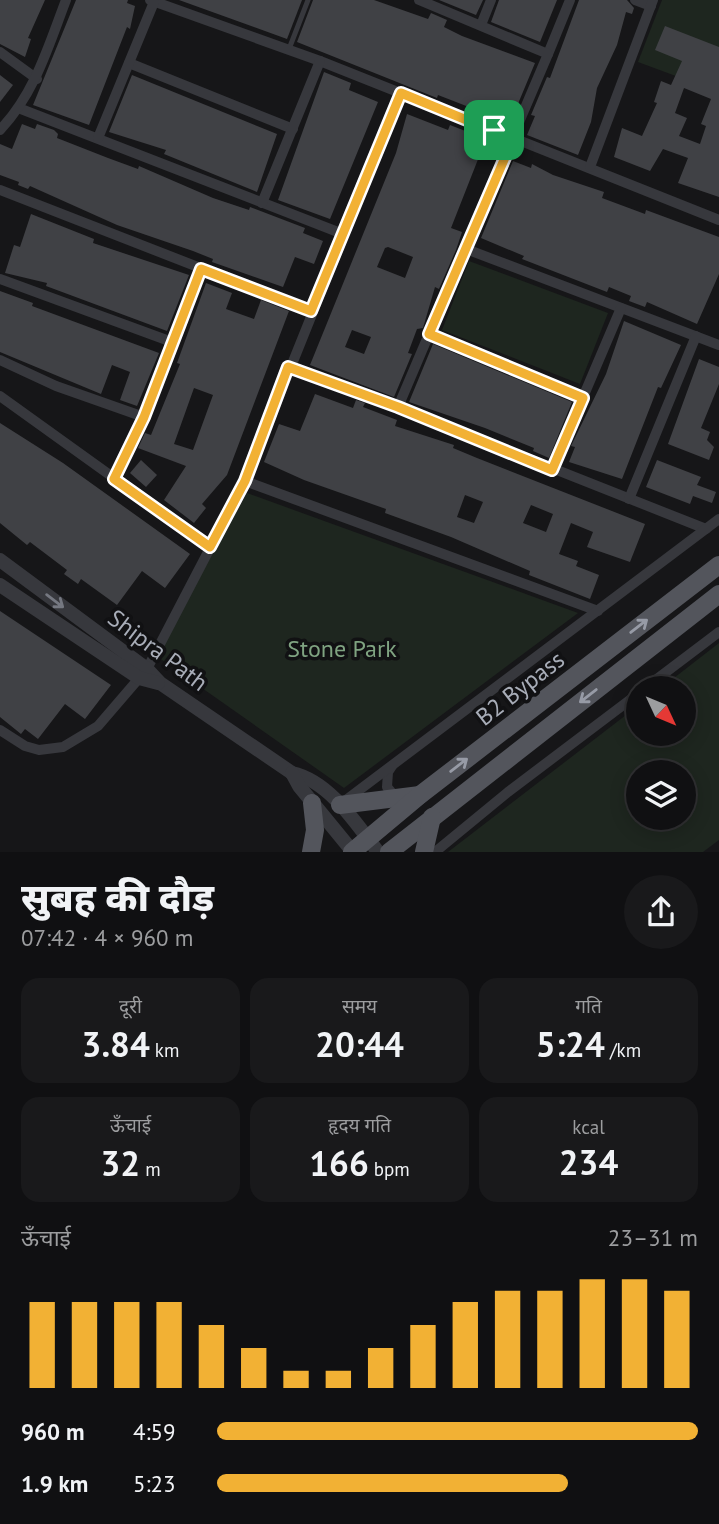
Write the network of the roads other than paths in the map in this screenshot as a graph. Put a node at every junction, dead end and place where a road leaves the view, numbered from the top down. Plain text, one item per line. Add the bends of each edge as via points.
1 (66, 0) edge
2 (308, 0) edge
3 (419, 0) edge
4 (491, 0) edge
5 (570, 0) edge
6 (635, 0) edge
7 (152, 1) edge
8 (652, 3) edge
9 (481, 26) junction
10 (289, 50) junction
11 (0, 52) edge
12 (548, 54) junction
13 (320, 61) junction
14 (129, 64) junction
15 (37, 79) junction
16 (401, 93) junction
17 (21, 108) junction
18 (293, 129) junction
19 (0, 130) edge
20 (98, 138) junction
21 (513, 139) junction
22 (590, 167) junction
23 (0, 190) edge
24 (262, 203) junction
25 (719, 220) edge
26 (343, 234) junction
27 (466, 249) junction
28 (201, 269) junction
29 (0, 279) edge
30 (621, 308) junction
31 (311, 311) junction
32 (429, 334) junction
33 (696, 336) junction
34 (172, 342) junction
35 (719, 345) edge
36 (0, 360) edge
37 (288, 367) junction
38 (0, 396) edge
39 (583, 398) junction
40 (398, 407) junction
41 (144, 417) junction
42 (552, 470) junction
43 (114, 479) junction
44 (245, 481) junction
45 (629, 499) junction
46 (719, 519) edge
47 (706, 529) junction
48 (210, 547) junction
49 (0, 560) edge
50 (719, 565) edge
51 (0, 585) edge
52 (719, 594) edge
53 (598, 611) junction
54 (719, 632) edge
55 (143, 674) junction
56 (661, 676) edge
57 (626, 703) edge
58 (0, 730) edge
59 (394, 764) junction
60 (292, 773) junction
61 (420, 795) junction
62 (397, 799) junction
63 (312, 803) junction
64 (340, 805) junction
65 (432, 817) junction
66 (373, 845) edge
67 (311, 852) edge
68 (352, 852) edge
69 (389, 852) edge
70 (424, 852) edge
71 (435, 852) edge

1 - 15 street
2 - 10 lane
3 - 9 street
4 - 9 street
5 - 12 street
6 - 8 street
7 - 10 street
7 - 14 street
8 - 22 street
9 - 12 street
10 - 13 street
11 - 15 street
12 - 21 street
13 - 16 street
13 - 18 street
14 - 18 street
14 - 20 street
15 - 17 street
16 - 21 street
16 - 26 street
17 - 19 street
17 - 20 street
18 - 24 street
20 - 24 street
21 - 22 street
21 - 27 street
22 - 25 street
23 - 28 street
24 - 26 street
26 - 31 street
27 - 30 street
27 - 32 street
28 - 31 street
28 - 34 street
29 - 34 street
30 - 33 street
30 - 39 street
31 - 37 street
32 - 39 street
32 - 40 street
33 - 35 street
33 - 45 street
34 - 41 street
36 - 41 street via 56,386
37 - 40 street
37 - 44 street
38 - 43 street
39 - 42 street
40 - 42 street
41 - 43 street
42 - 45 street
43 - 48 street
44 - 48 street
44 - 53 street
45 - 47 street
46 - 47 street
47 - 53 street
48 - 55 street
49 -> 55 street, Shipra Path
61 -> 50 main road, B2 Bypass
51 - 55 street
52 -> 65 main road, B2 Bypass
53 - 59 street
54 - 56 street
55 - 58 street via 98,726 63,747 38,750
55 - 60 street, Shipra Path
57 - 71 street
59 - 62 street via 386,780
59 - 64 street
60 - 63 street, Shipra Path
60 - 64 street, Shipra Path via 307,776
61 - 62 main road
61 - 66 main road, B2 Bypass
62 - 64 main road
63 - 67 main road via 316,830
63 - 68 street, Shipra Path
64 - 66 street, Shipra Path
65 - 69 main road, B2 Bypass
65 - 70 main road
66 - 68 main road, B2 Bypass

